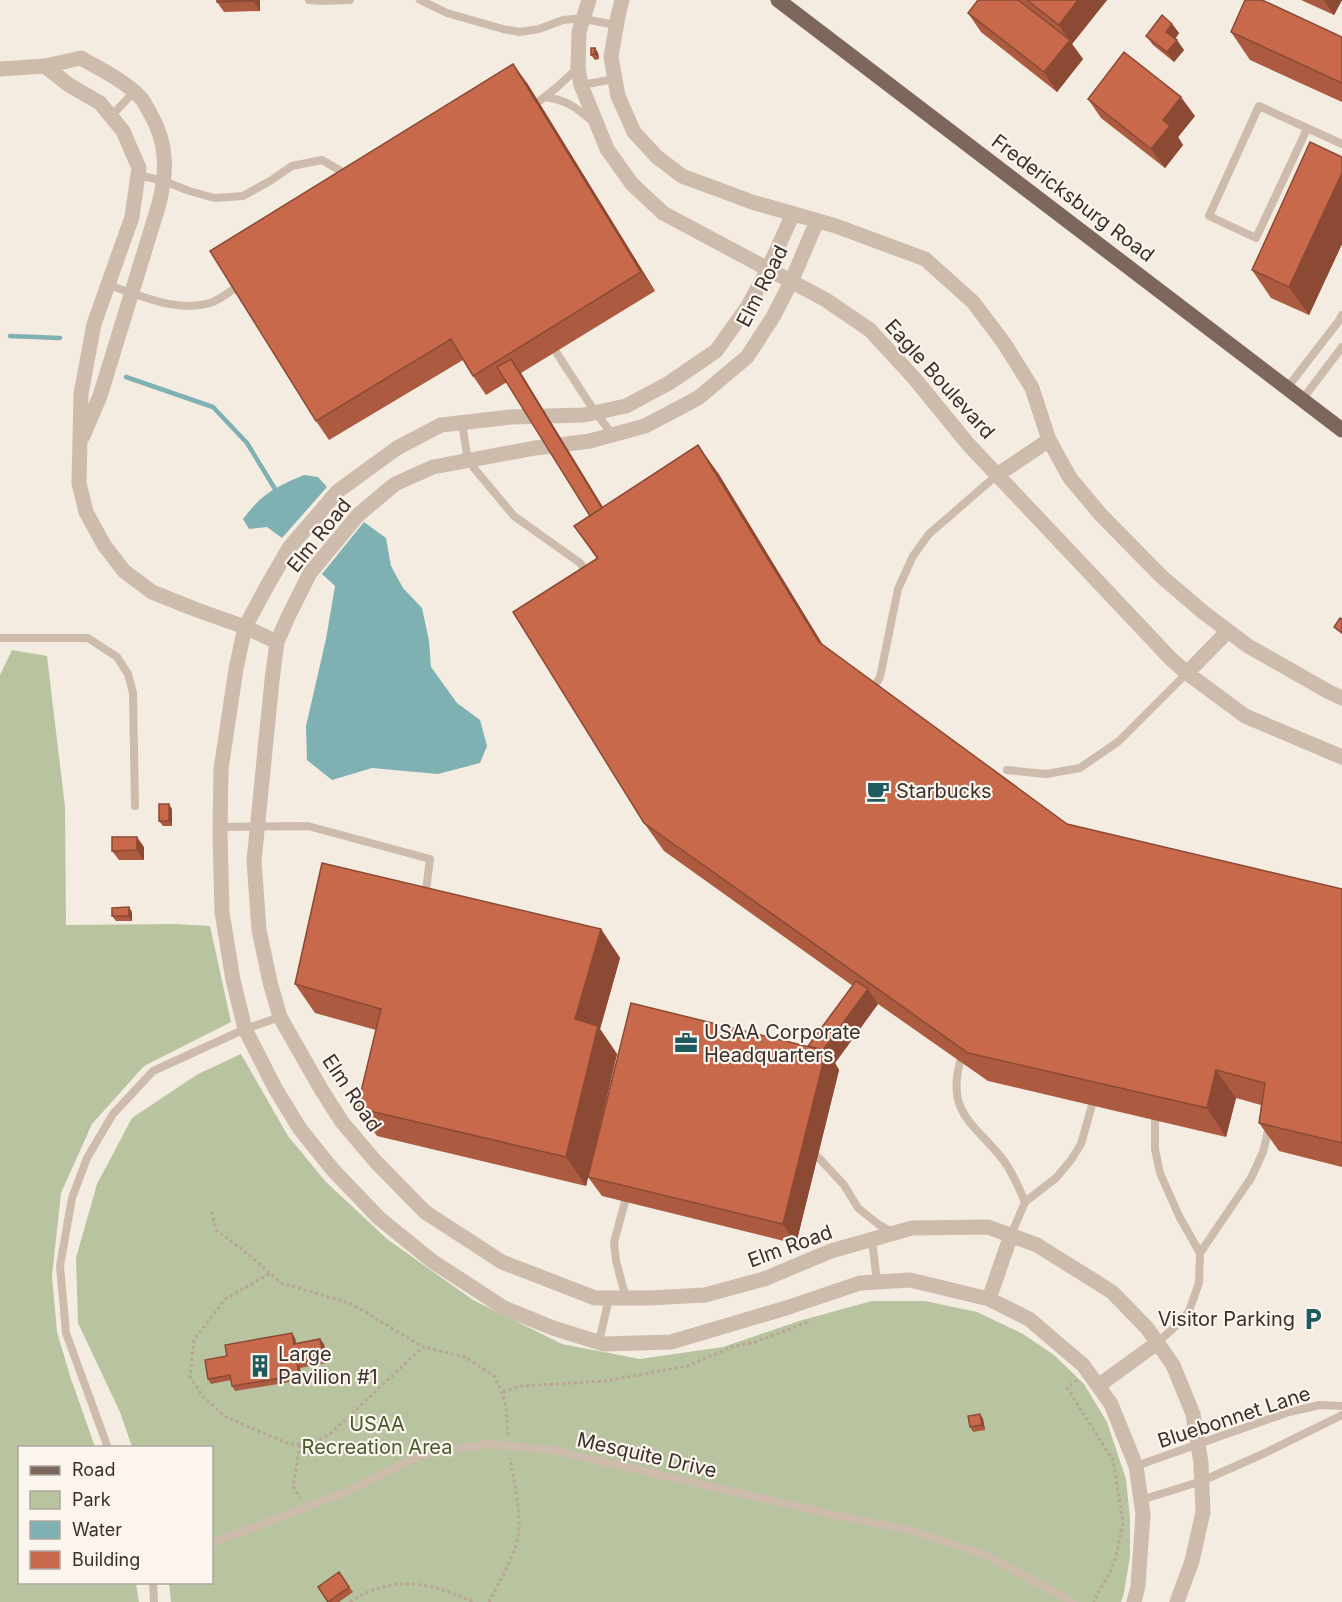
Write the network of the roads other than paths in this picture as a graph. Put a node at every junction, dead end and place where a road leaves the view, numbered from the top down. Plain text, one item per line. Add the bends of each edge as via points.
1 (309, 0) edge
2 (348, 0) edge
3 (420, 0) edge
4 (589, 0) edge
5 (622, 0) edge
6 (778, 0) edge
7 (584, 19) junction
8 (616, 25) junction
9 (45, 66) junction
10 (578, 68) junction
11 (0, 69) edge
12 (615, 79) junction
13 (581, 85) junction
14 (134, 92) junction
15 (111, 116) junction
16 (598, 127) junction
17 (1307, 129) junction
18 (1342, 144) edge
19 (138, 175) junction
20 (348, 180) edge
21 (164, 182) junction
22 (793, 214) junction
23 (817, 221) junction
24 (768, 270) junction
25 (791, 282) junction
26 (108, 285) junction
27 (235, 288) edge
28 (132, 292) junction
29 (1341, 321) edge
30 (1342, 347) edge
31 (556, 352) dead end
32 (1287, 388) junction
33 (1302, 400) junction
34 (595, 412) junction
35 (462, 423) junction
36 (1342, 430) edge
37 (613, 435) junction
38 (1049, 440) junction
39 (79, 444) junction
40 (468, 461) junction
41 (997, 475) junction
42 (593, 578) edge
43 (245, 627) junction
44 (1228, 631) junction
45 (0, 638) edge
46 (277, 642) junction
47 (1187, 673) junction
48 (870, 694) edge
49 (1342, 698) edge
50 (1342, 757) edge
51 (1006, 770) dead end
52 (135, 807) dead end
53 (220, 827) junction
54 (258, 827) junction
55 (424, 911) edge
56 (280, 1017) junction
57 (245, 1029) junction
58 (960, 1062) edge
59 (1092, 1105) edge
60 (1271, 1119) edge
61 (1155, 1120) edge
62 (818, 1157) dead end
63 (625, 1202) edge
64 (1025, 1202) junction
65 (894, 1233) junction
66 (1011, 1235) junction
67 (872, 1240) junction
68 (1200, 1253) junction
69 (877, 1282) junction
70 (609, 1298) junction
71 (626, 1298) junction
72 (989, 1299) junction
73 (599, 1342) junction
74 (1157, 1343) junction
75 (1098, 1386) junction
76 (1342, 1406) edge
77 (1342, 1415) edge
78 (107, 1446) edge
79 (1198, 1446) junction
80 (1136, 1466) junction
81 (1202, 1481) junction
82 (1141, 1500) junction
83 (213, 1542) edge
84 (153, 1584) edge
85 (154, 1602) edge
86 (1073, 1602) edge
87 (1134, 1602) edge
88 (1178, 1602) edge

1 - 2 lane
3 - 7 lane via 447,13 520,32 563,20
4 - 7 street, Eagle Boulevard
5 - 8 street
6 - 32 main road, Fredericksburg Road
7 - 8 lane
7 - 10 street, Eagle Boulevard via 579,33
8 - 12 street via 612,57
9 - 11 street
9 - 14 street via 81,58
9 - 15 street via 100,103
10 - 13 street, Eagle Boulevard
10 - 16 lane via 541,100 565,101
12 - 13 lane
12 - 22 street via 634,132 682,176
13 - 16 street, Eagle Boulevard
14 - 15 lane
14 - 21 street via 157,125 164,152
15 - 19 street via 123,131 139,168
16 - 24 street, Eagle Boulevard via 606,149 632,184 663,213
17 - 17 lane via 1259,106 1209,216 1256,238
17 - 18 lane
19 - 21 lane
19 - 26 street via 132,217
20 - 21 lane via 322,160 292,166 243,196 215,198
21 - 28 street
22 - 23 street
22 - 24 street, Elm Road
23 - 25 street, Elm Road
23 - 38 street via 925,259 973,302 1032,388
24 - 25 street, Eagle Boulevard
24 - 34 street, Elm Road via 717,351 626,406
25 - 37 street, Elm Road via 747,357 698,398 645,426
25 - 41 street, Eagle Boulevard via 870,330
26 - 28 lane
26 - 39 street via 94,324 81,394
27 - 28 lane via 212,303 189,306 171,305
28 - 39 street via 100,396
29 - 32 lane
30 - 33 lane
31 - 34 lane
32 - 33 main road, Fredericksburg Road
33 - 36 main road, Fredericksburg Road
34 - 35 street, Elm Road
34 - 37 lane
35 - 40 lane
35 - 43 street, Elm Road via 441,425 397,448 338,491 289,548
37 - 40 street, Elm Road
38 - 41 street
38 - 44 street via 1070,478 1101,515 1162,577
39 - 43 street via 79,483 86,512 124,571 152,592
40 - 42 lane via 514,516 580,562
40 - 46 street, Elm Road via 433,467 395,484 358,515 309,573
41 - 47 street, Eagle Boulevard
41 - 48 lane via 929,534 913,556 898,589 880,677
43 - 46 street
43 - 53 street, Elm Road via 221,769
44 - 47 street
44 - 49 street
45 - 52 lane via 88,638 117,657 128,674 133,693
46 - 54 street, Elm Road
47 - 50 street, Eagle Boulevard via 1245,716
47 - 51 lane via 1119,741 1080,768 1046,774
53 - 54 lane
53 - 57 street, Elm Road via 222,912
54 - 55 lane via 308,826 430,859
54 - 56 street, Elm Road via 254,861 260,930
56 - 57 lane
56 - 70 street, Elm Road via 342,1122 425,1212 502,1262 595,1298
57 - 73 street, Elm Road via 300,1130 379,1218 432,1261 504,1308
57 - 78 lane via 153,1071 112,1114 87,1158 72,1198 60,1266 66,1333
58 - 64 lane via 957,1102 964,1116 1005,1162
59 - 64 lane via 1081,1144 1071,1160 1056,1178
60 - 68 lane via 1263,1152 1251,1178
61 - 68 lane via 1160,1173
62 - 65 lane via 858,1208
63 - 71 lane via 614,1242
64 - 66 lane
65 - 66 street, Elm Road via 912,1228 988,1227
65 - 67 street, Elm Road
66 - 72 street
66 - 74 street, Elm Road via 1037,1245 1112,1293
67 - 69 lane
67 - 71 street, Elm Road via 831,1251 764,1280 705,1295
68 - 74 lane via 1199,1283 1189,1311
69 - 72 street, Elm Road via 910,1280
69 - 73 street, Elm Road via 860,1283 671,1342
70 - 71 street, Elm Road
70 - 73 lane
72 - 75 street, Elm Road via 1029,1319 1083,1365
74 - 75 street
74 - 79 street, Elm Road via 1173,1365 1193,1413
75 - 80 street, Elm Road via 1112,1404
76 - 79 lane, Bluebonnet Lane via 1320,1405 1288,1412
77 - 81 lane, Bluebonnet Lane
79 - 80 lane, Bluebonnet Lane
79 - 81 street, Elm Road
80 - 82 street, Elm Road
81 - 82 lane, Bluebonnet Lane
81 - 88 street, Elm Road via 1203,1512
82 - 87 street, Elm Road via 1139,1576
83 - 86 lane, Mesquite Drive via 346,1491 420,1455 488,1444 552,1450 909,1530 984,1554
84 - 85 lane

